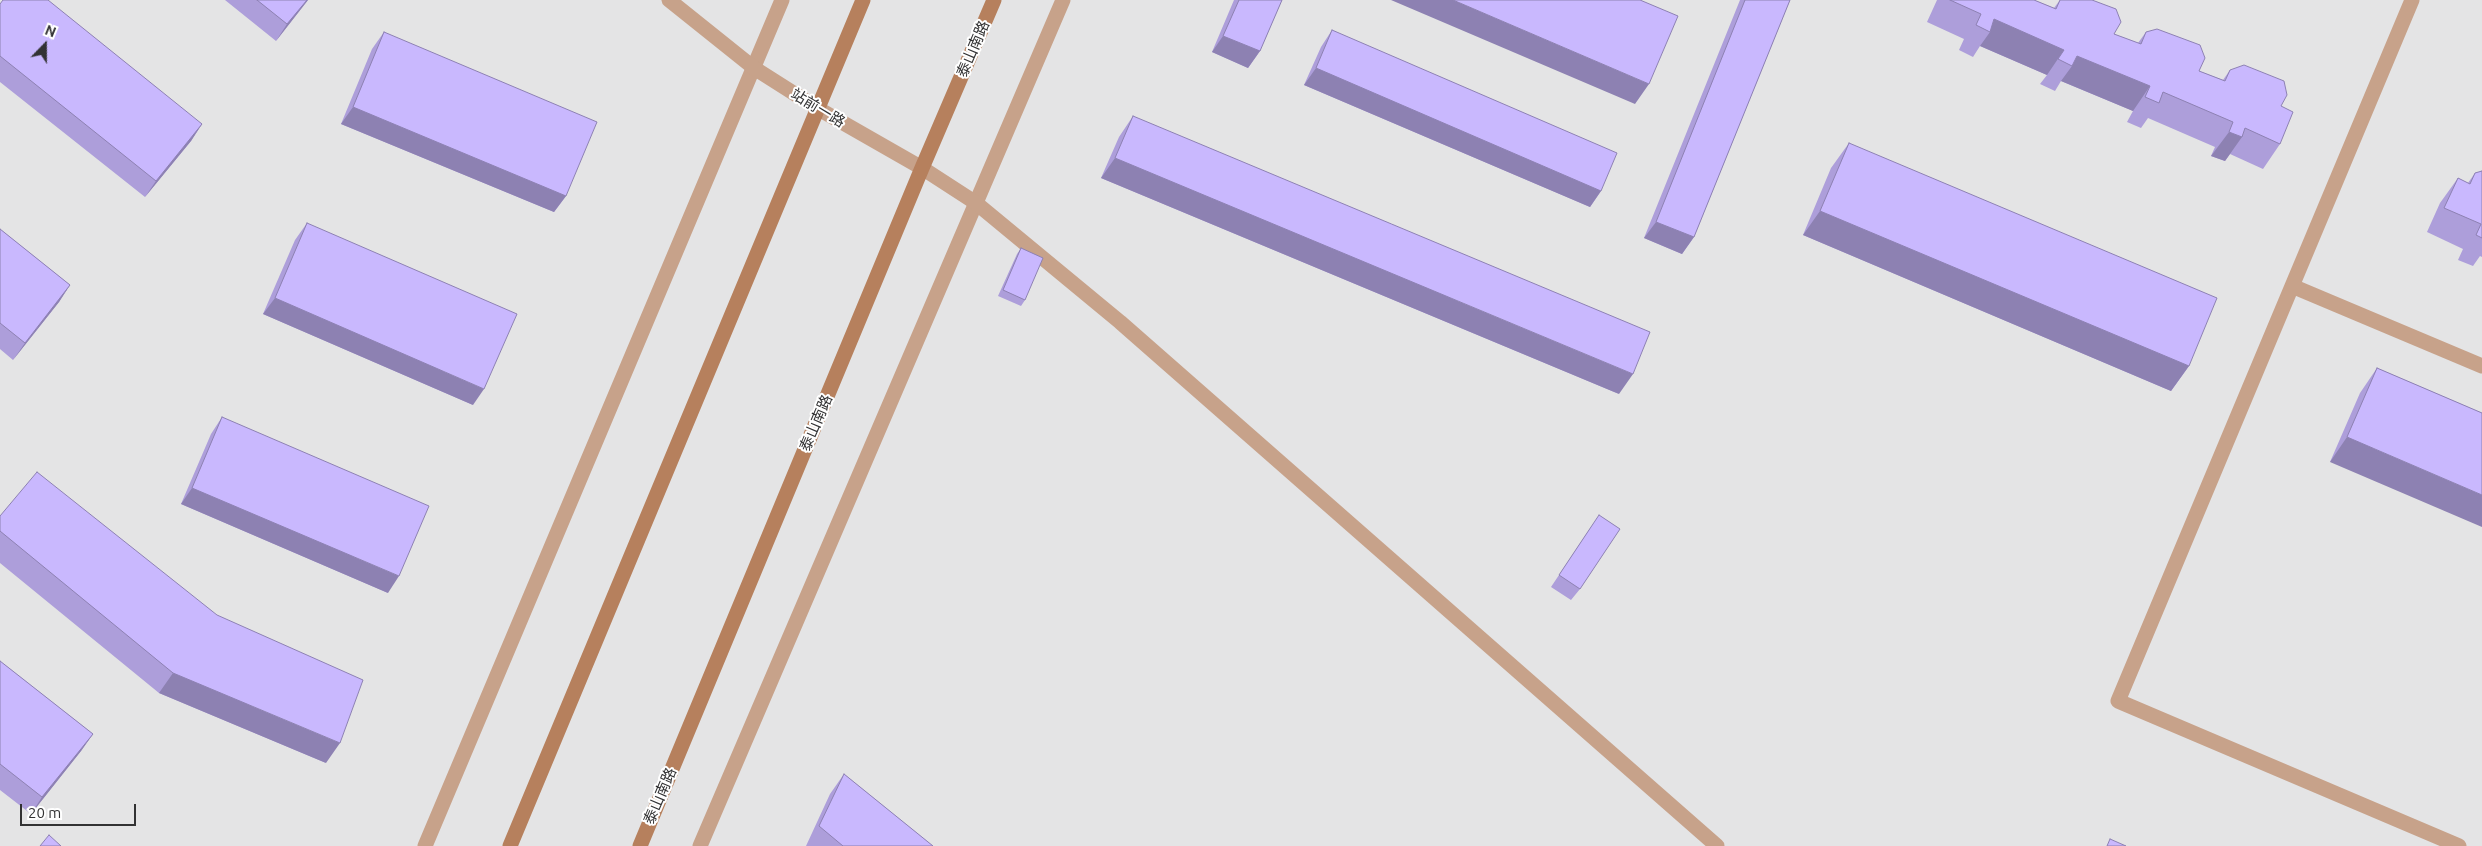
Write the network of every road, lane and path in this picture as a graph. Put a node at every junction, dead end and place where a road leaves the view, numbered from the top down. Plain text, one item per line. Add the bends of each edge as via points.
1 (669, 0) edge
2 (782, 0) edge
3 (863, 0) edge
4 (994, 0) edge
5 (1063, 0) edge
6 (2412, 0) edge
7 (754, 68) junction
8 (817, 108) junction
9 (922, 168) junction
10 (976, 203) junction
11 (2292, 286) junction
12 (2482, 366) edge
13 (2452, 845) edge
14 (426, 846) edge
15 (510, 846) edge
16 (640, 846) edge
17 (700, 846) edge
18 (1717, 846) edge

1 - 7 street, 站前一路
2 - 7 street
3 - 8 street
4 - 9 street, 泰山南路
5 - 10 street
6 - 11 street
7 - 8 street, 站前一路
7 - 14 street
8 - 9 street, 站前一路
8 - 15 street
9 - 10 street, 站前一路
9 - 16 street, 泰山南路
10 - 17 street
10 - 18 street, 站前一路 via 1120,322
11 - 12 street
11 - 13 street via 2118,701

